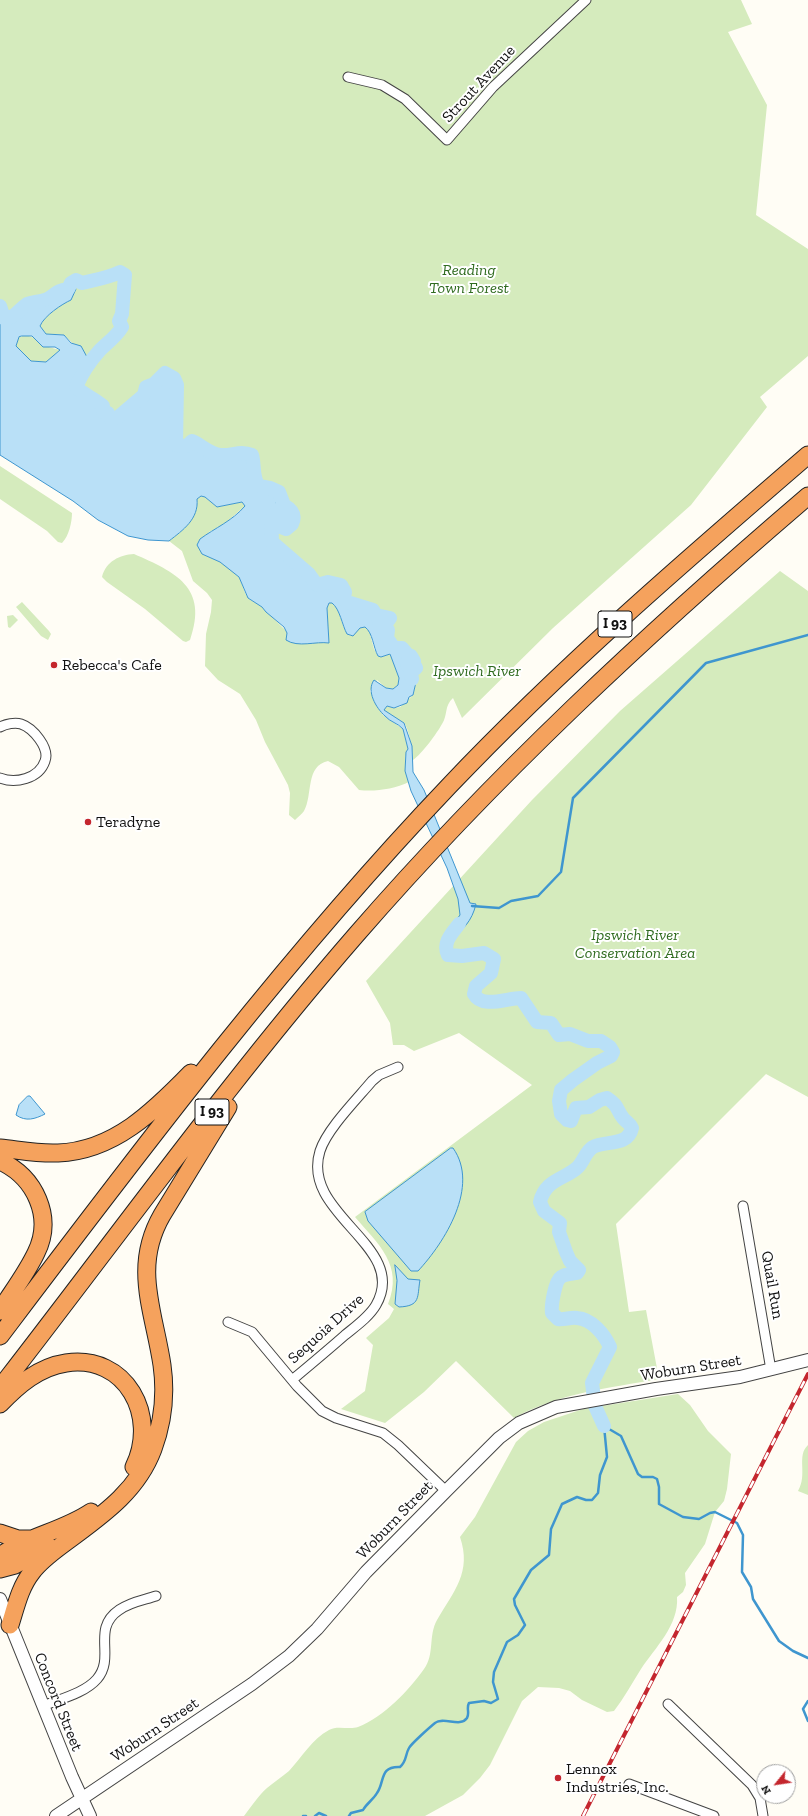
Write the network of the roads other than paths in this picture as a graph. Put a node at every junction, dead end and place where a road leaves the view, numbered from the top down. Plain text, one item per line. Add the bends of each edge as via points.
1 (586, 0) edge
2 (348, 77) dead end
3 (808, 455) edge
4 (808, 496) edge
5 (0, 727) edge
6 (0, 778) edge
7 (254, 1008) junction
8 (277, 1029) junction
9 (398, 1067) dead end
10 (0, 1148) edge
11 (0, 1161) edge
12 (743, 1206) dead end
13 (0, 1311) edge
14 (228, 1322) dead end
15 (0, 1336) edge
16 (808, 1360) edge
17 (771, 1370) junction
18 (292, 1380) junction
19 (0, 1388) edge
20 (0, 1404) edge
21 (446, 1491) junction
22 (85, 1528) junction
23 (0, 1533) edge
24 (32, 1539) junction
25 (0, 1556) edge
26 (0, 1569) edge
27 (156, 1596) dead end
28 (0, 1599) edge
29 (10, 1625) junction
30 (668, 1704) dead end
31 (43, 1706) junction
32 (629, 1784) dead end
33 (82, 1799) junction
34 (56, 1816) edge
35 (90, 1816) edge
36 (714, 1816) edge
37 (763, 1816) edge

1 - 2 street, Strout Avenue via 493,87 447,140 405,99 382,85
3 - 7 highway, I 93 via 617,621 510,724 364,878
4 - 8 highway, I 93 via 697,592 512,766 358,933
5 - 6 street via 21,724 28,728 42,743 46,761 41,769 30,777 19,781
7 - 10 highway via 153,1111 110,1140 90,1148 65,1153
7 - 15 highway, I 93
8 - 19 highway, I 93
8 - 22 highway via 155,1228 148,1249 146,1278 163,1381 160,1428 149,1459 136,1481 109,1511
9 - 18 street, Sequoia Drive via 372,1081 327,1136 320,1150 318,1164 320,1184 325,1197 378,1262 382,1281 380,1294 369,1314
11 - 13 highway via 27,1181 38,1198 43,1219 42,1237 37,1253
12 - 17 street, Quail Run
14 - 18 street via 252,1332
16 - 17 street, Woburn Street
17 - 21 street, Woburn Street via 584,1401 543,1412 499,1438
18 - 21 street via 322,1411 378,1431 390,1439
20 - 24 highway via 25,1381 41,1371 61,1364 80,1362 102,1367 118,1377 130,1390 141,1412 144,1428 141,1449 134,1467 119,1487 87,1515
21 - 33 street, Woburn Street via 366,1572 317,1629 289,1656 252,1684
22 - 26 highway via 16,1564
22 - 29 highway via 46,1557 31,1573 19,1594
23 - 24 highway via 18,1539
24 - 25 highway
27 - 31 street via 123,1607 110,1618 104,1634 105,1665 94,1683
28 - 29 street, Concord Street
29 - 31 street, Concord Street
30 - 37 street via 752,1785 760,1798
31 - 33 street, Concord Street
32 - 36 street
33 - 34 street, Woburn Street
33 - 35 street, Concord Street

